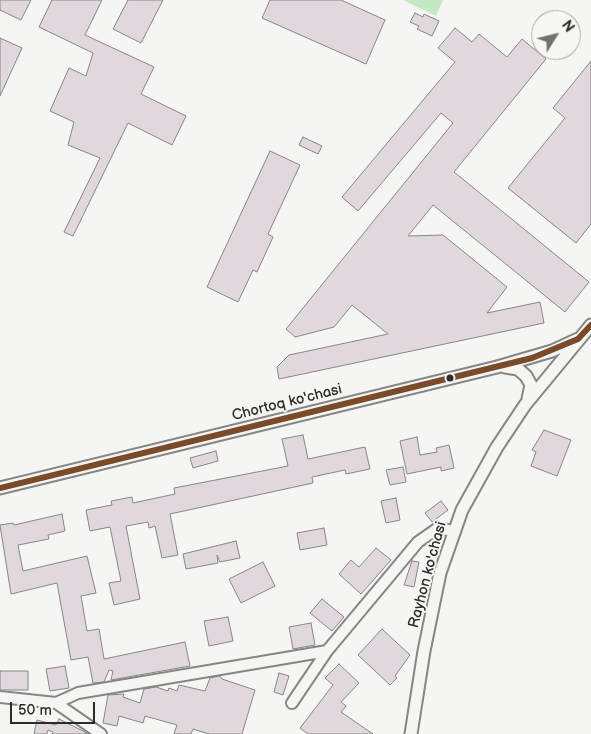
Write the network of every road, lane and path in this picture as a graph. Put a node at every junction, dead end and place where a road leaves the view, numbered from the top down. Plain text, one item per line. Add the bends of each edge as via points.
1 (591, 325) edge
2 (578, 339) junction
3 (497, 367) junction
4 (525, 405) junction
5 (0, 488) edge
6 (453, 531) junction
7 (327, 651) junction
8 (0, 697) edge
9 (56, 703) junction
10 (292, 703) dead end
11 (101, 734) edge
12 (411, 734) edge

1 - 2 street, Rayhon ko'chasi
2 - 3 street, Chortoq ko'chasi via 552,351
2 - 4 street, Rayhon ko'chasi
3 - 4 street via 514,368 526,376 531,389
3 - 5 street, Chortoq ko'chasi
4 - 6 street, Rayhon ko'chasi via 472,489
6 - 7 street via 438,528 418,542
6 - 12 street, Rayhon ko'chasi via 440,573
7 - 9 street via 78,693
7 - 10 street
8 - 9 street
9 - 11 street

